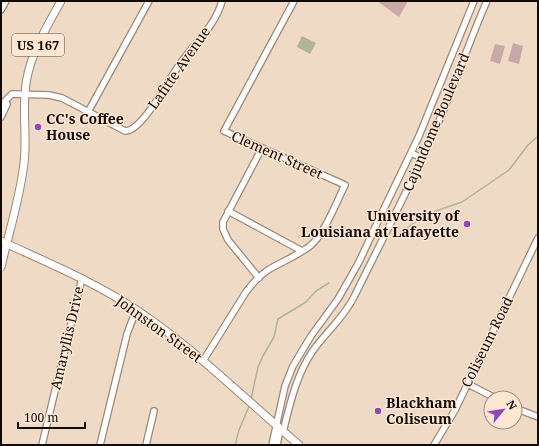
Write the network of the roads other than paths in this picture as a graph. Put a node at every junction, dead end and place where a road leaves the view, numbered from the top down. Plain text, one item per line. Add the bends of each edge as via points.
1 (6, 1) edge
2 (61, 1) edge
3 (148, 1) edge
4 (222, 1) edge
5 (294, 1) edge
6 (474, 1) edge
7 (487, 1) edge
8 (1, 10) edge
9 (24, 94) junction
10 (3, 103) edge
11 (88, 112) junction
12 (1, 117) edge
13 (262, 148) junction
14 (411, 153) junction
15 (422, 158) junction
16 (228, 211) junction
17 (538, 238) edge
18 (4, 242) edge
19 (302, 251) junction
20 (1, 267) edge
21 (353, 274) junction
22 (82, 278) junction
23 (259, 278) junction
24 (363, 279) junction
25 (138, 311) junction
26 (203, 361) junction
27 (468, 384) junction
28 (483, 392) edge
29 (154, 411) dead end
30 (523, 411) edge
31 (538, 417) edge
32 (280, 428) junction
33 (42, 445) edge
34 (100, 445) edge
35 (146, 445) edge
36 (272, 445) edge
37 (277, 445) edge
38 (299, 445) edge
39 (434, 445) edge

1 - 8 street
2 - 9 main road, US 167 via 34,54
3 - 11 street
4 - 11 street, Lafitte Avenue via 217,15 200,41 180,63 150,110 130,130 125,131
5 - 13 street, Clement Street via 224,131
6 - 14 street, Cajundome Boulevard
7 - 15 street, Cajundome Boulevard via 448,101
9 - 10 street via 12,94
9 - 11 street via 58,96
9 - 18 main road, US 167 via 24,162 18,199
10 - 12 street via 7,104
13 - 16 street
13 - 19 street, Clement Street via 345,185 324,226 310,246
14 - 15 street
14 - 21 street, Cajundome Boulevard
15 - 24 street, Cajundome Boulevard
16 - 19 street
16 - 23 street via 223,229 228,240
17 - 27 street, Coliseum Road
18 - 20 main road
18 - 22 main road, Johnston Street
19 - 23 street via 269,269
21 - 24 street
21 - 32 street, Cajundome Boulevard via 295,362 285,386
22 - 25 main road, Johnston Street
22 - 33 street, Amaryllis Drive
23 - 26 street via 246,292
24 - 32 street, Cajundome Boulevard via 342,317 315,348 304,367
25 - 26 main road, Johnston Street
25 - 34 street via 127,334
26 - 32 main road, Johnston Street
27 - 28 street
27 - 39 street, Coliseum Road
29 - 35 street
30 - 31 street
32 - 36 street
32 - 37 street
32 - 38 main road, Johnston Street

